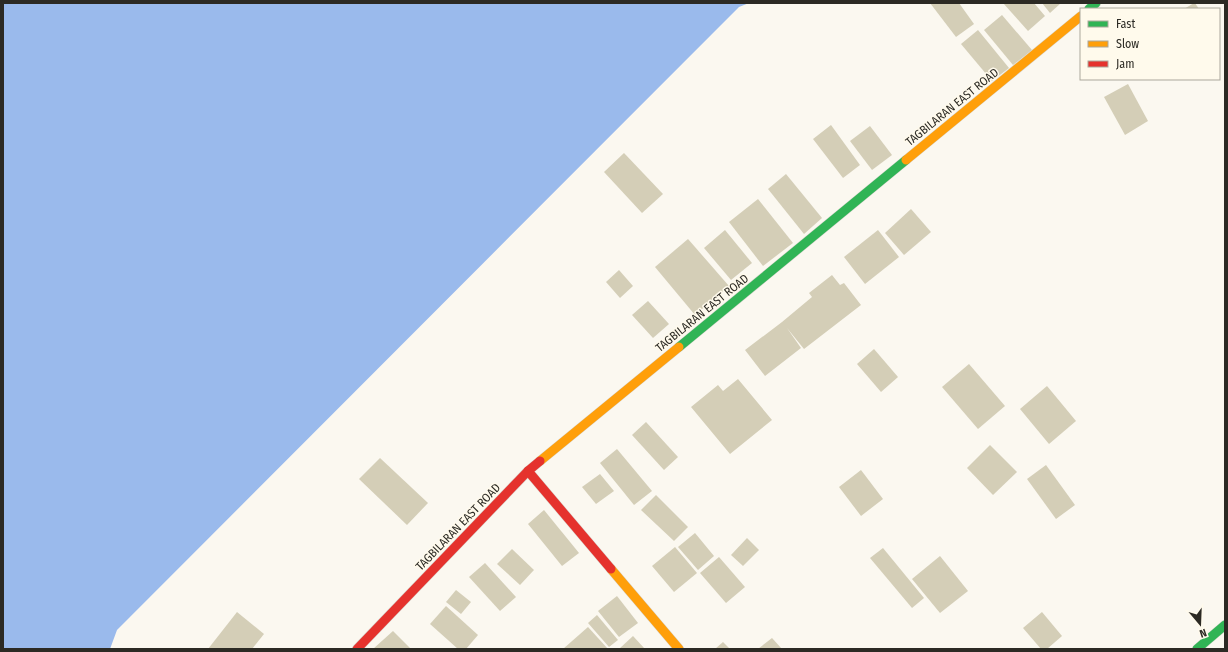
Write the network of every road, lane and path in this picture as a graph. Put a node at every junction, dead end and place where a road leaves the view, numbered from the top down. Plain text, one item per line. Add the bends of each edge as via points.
1 (1080, 17) edge
2 (528, 471) junction
3 (1225, 625) edge
4 (357, 649) edge
5 (679, 649) edge
6 (1197, 649) edge

1 - 2 main road, TAGBILARAN EAST ROAD
2 - 4 main road, TAGBILARAN EAST ROAD
2 - 5 main road
3 - 6 main road

